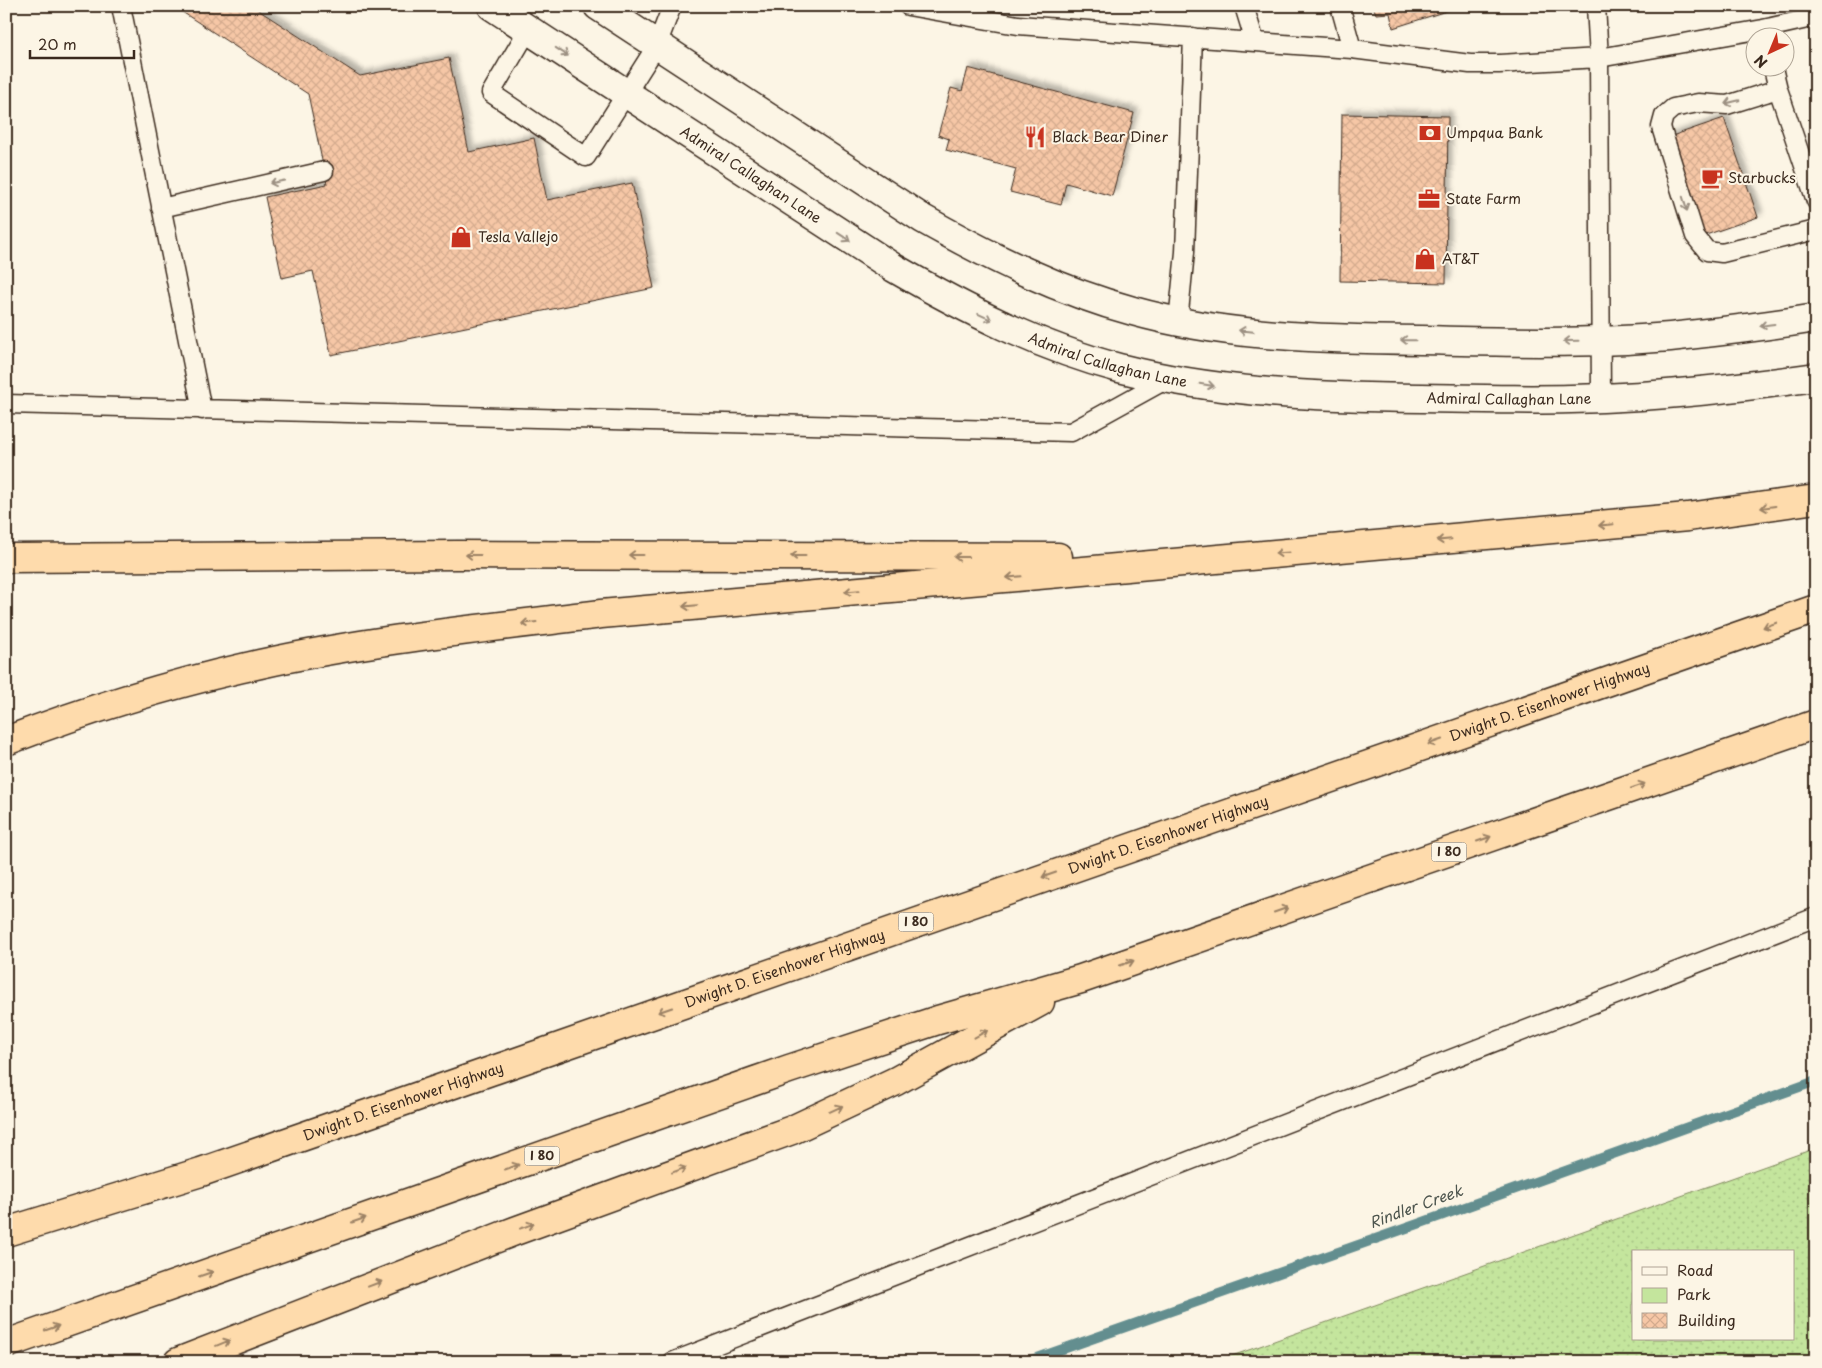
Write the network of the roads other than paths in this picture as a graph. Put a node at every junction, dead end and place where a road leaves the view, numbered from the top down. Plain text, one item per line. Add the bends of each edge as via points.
1 (121, 6) edge
2 (492, 6) edge
3 (598, 6) edge
4 (672, 6) edge
5 (908, 6) edge
6 (1244, 6) edge
7 (1340, 6) edge
8 (1596, 6) edge
9 (1816, 17) edge
10 (1780, 28) edge
11 (528, 30) junction
12 (1744, 36) edge
13 (1193, 37) junction
14 (1255, 42) junction
15 (657, 45) junction
16 (1352, 49) junction
17 (1599, 58) junction
18 (1775, 78) edge
19 (1778, 89) junction
20 (626, 93) junction
21 (324, 171) dead end
22 (1816, 201) edge
23 (161, 208) junction
24 (1816, 230) edge
25 (1816, 318) edge
26 (1178, 322) junction
27 (1601, 340) junction
28 (1816, 377) edge
29 (1167, 379) junction
30 (1601, 399) junction
31 (6, 404) edge
32 (202, 410) junction
33 (1816, 498) edge
34 (6, 558) edge
35 (1220, 558) junction
36 (1816, 609) edge
37 (1816, 724) edge
38 (6, 741) edge
39 (1816, 917) edge
40 (1081, 979) junction
41 (6, 1232) edge
42 (6, 1344) edge
43 (178, 1362) edge
44 (672, 1362) edge

1 - 23 lane
2 - 11 main road, Admiral Callaghan Lane
3 - 15 main road
4 - 15 lane
5 - 13 lane via 1018,25
6 - 14 lane
7 - 16 lane
8 - 17 lane
9 - 10 lane
11 -> 20 main road, Admiral Callaghan Lane
11 - 20 lane via 491,92 586,157
12 - 17 lane
13 - 14 lane
13 - 26 lane via 1185,252
14 - 16 lane
15 - 20 lane
15 - 26 main road via 923,219 976,248 1084,296
16 - 17 lane via 1470,64
17 - 27 lane
18 - 19 lane
19 - 22 lane
19 -> 24 lane via 1727,105 1698,103 1673,108 1664,116 1661,127 1695,236 1707,251 1722,254
20 -> 29 main road, Admiral Callaghan Lane via 885,263 949,300 1065,351
21 -> 23 lane
23 - 32 lane
25 -> 27 main road via 1678,336
27 -> 26 main road via 1356,339 1292,336
27 - 30 lane
28 - 30 main road, Admiral Callaghan Lane
29 -> 30 main road, Admiral Callaghan Lane via 1236,389 1355,397
29 - 32 lane via 1071,432
31 - 32 lane
33 -> 35 highway via 1688,518
35 -> 34 highway via 458,554
35 -> 38 highway via 601,614 339,649 183,683 113,703
36 -> 41 highway, Dwight D. Eisenhower Highway / I 80 via 200,1172
40 -> 37 highway, I 80
39 - 44 lane
42 -> 40 highway, I 80 via 789,1069 938,1020
43 -> 40 highway via 523,1227 792,1130 896,1081

